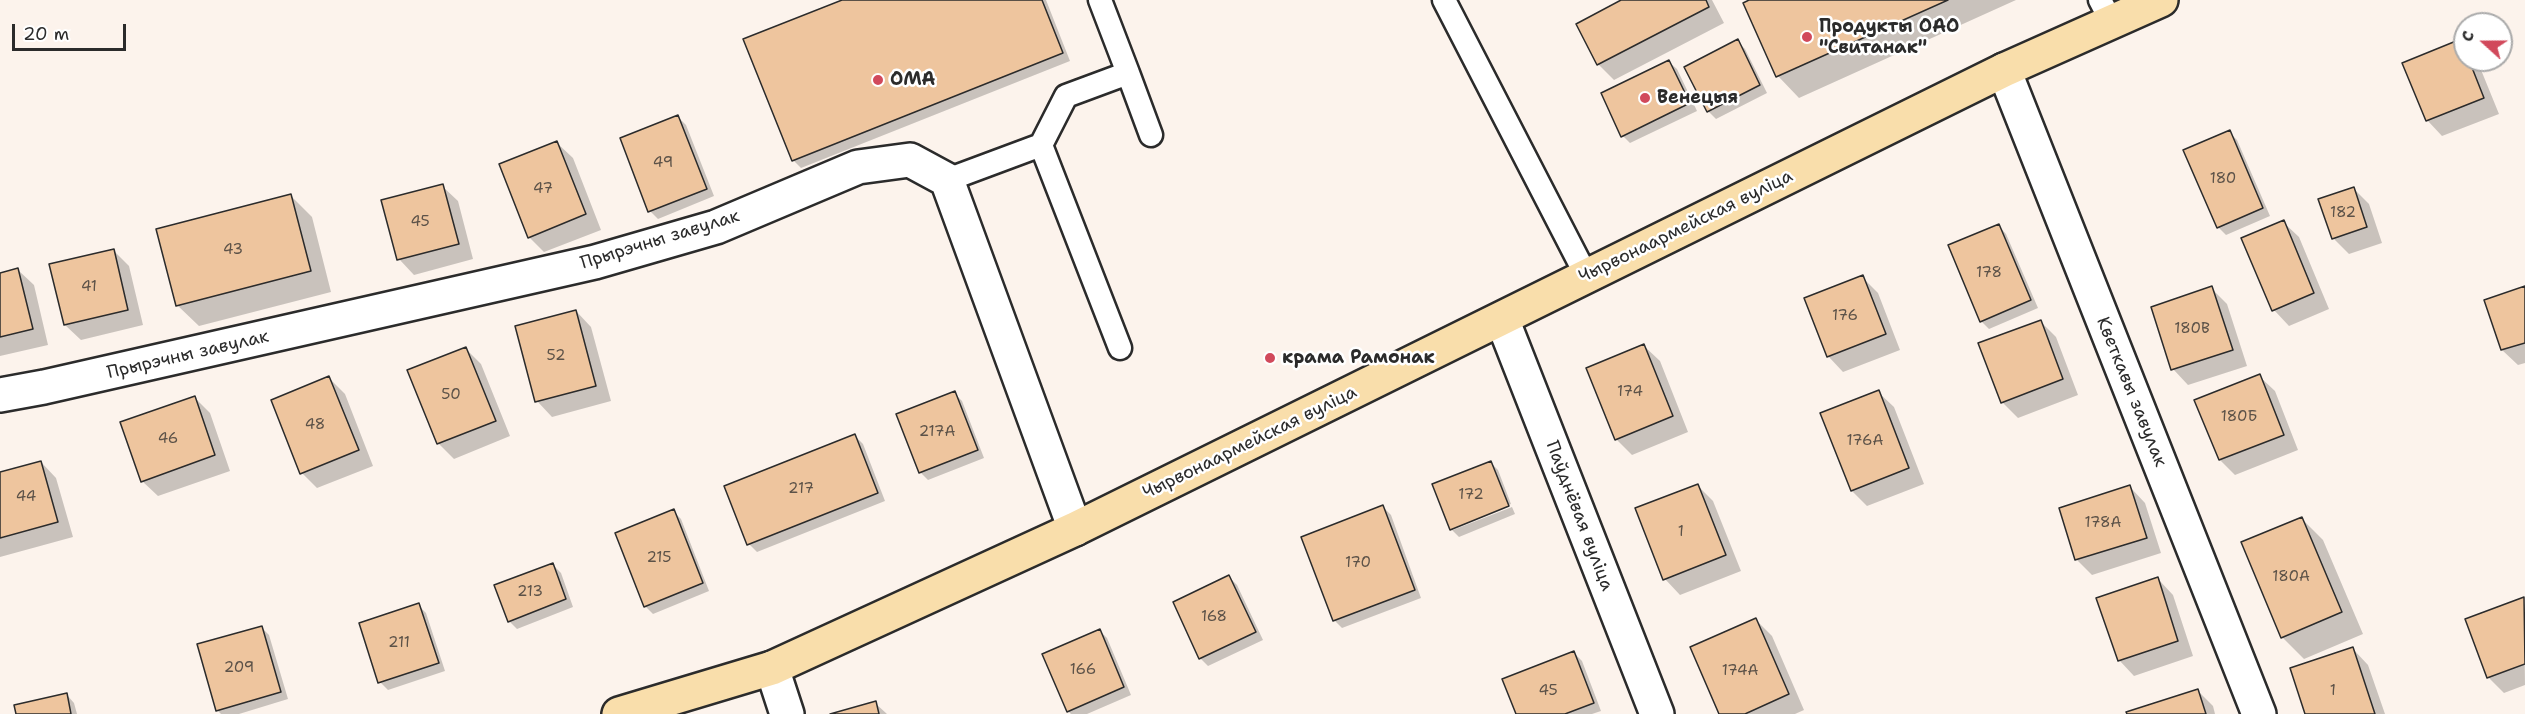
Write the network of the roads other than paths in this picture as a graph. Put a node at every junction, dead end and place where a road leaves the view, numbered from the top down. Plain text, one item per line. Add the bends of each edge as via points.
1 (1100, 0) edge
2 (1444, 0) edge
3 (2160, 0) edge
4 (2106, 11) edge
5 (2004, 70) junction
6 (1128, 73) junction
7 (1150, 135) dead end
8 (1041, 145) junction
9 (947, 180) junction
10 (1587, 277) junction
11 (1502, 319) junction
12 (1120, 348) dead end
13 (0, 395) edge
14 (1075, 529) junction
15 (772, 668) junction
16 (620, 714) edge
17 (787, 714) edge
18 (1657, 714) edge
19 (2259, 714) edge

1 - 6 lane
2 - 10 lane
3 - 4 highway, Чырвонаармейская вуліца
4 - 5 highway, Чырвонаармейская вуліца
5 - 10 highway, Чырвонаармейская вуліца
5 - 19 street, Кветкавы завулак
6 - 7 lane
6 - 8 lane via 1066,96
8 - 9 lane
8 - 12 lane
9 - 13 street, Прырэчны завулак via 910,160 858,167 716,227 595,262
9 - 14 street
10 - 11 highway, Чырвонаармейская вуліца
11 - 14 highway, Чырвонаармейская вуліца
11 - 18 street, Паўднёвая вуліца
14 - 15 highway, Чырвонаармейская вуліца
15 - 16 highway, Чырвонаармейская вуліца
15 - 17 street

